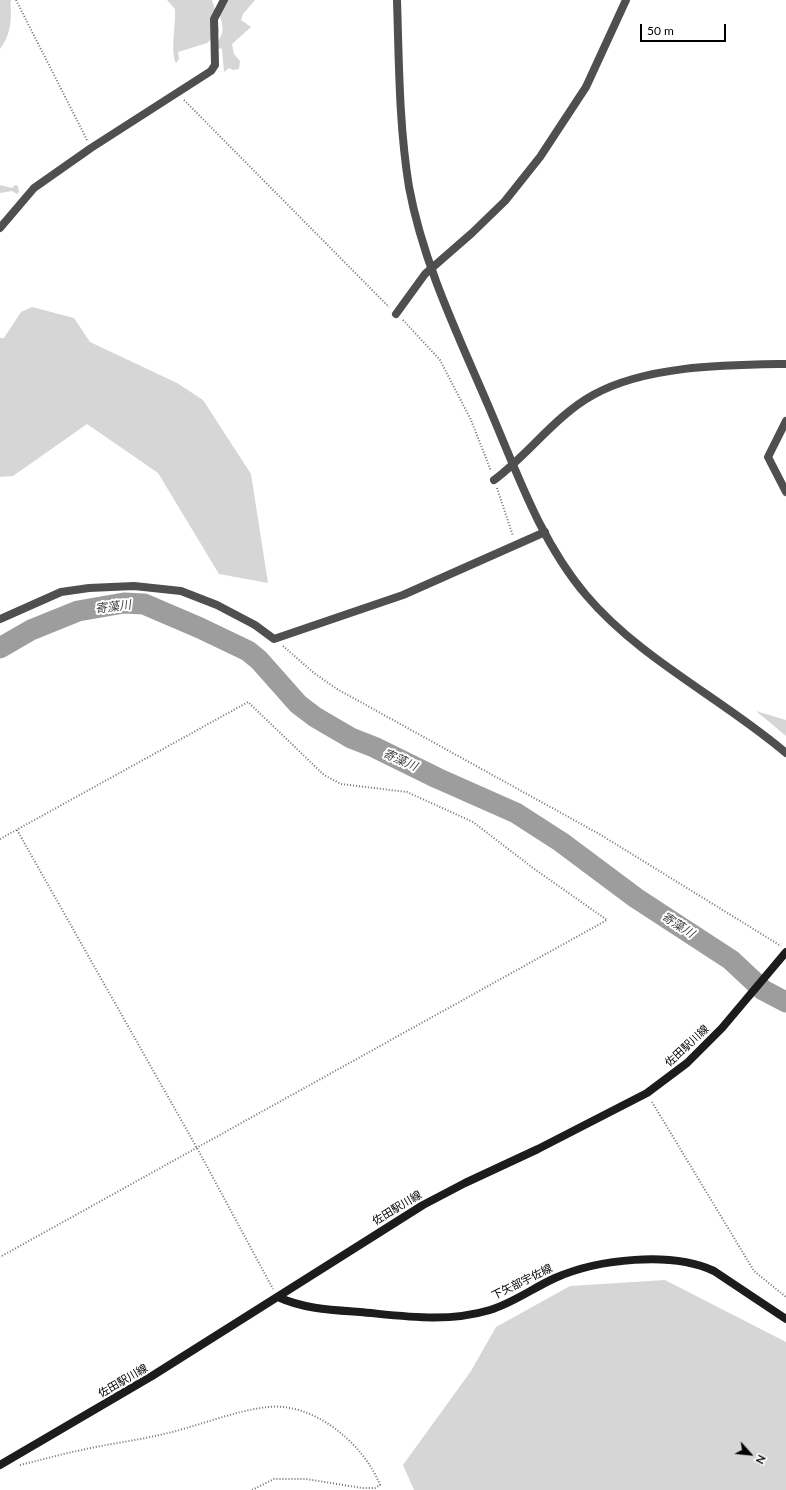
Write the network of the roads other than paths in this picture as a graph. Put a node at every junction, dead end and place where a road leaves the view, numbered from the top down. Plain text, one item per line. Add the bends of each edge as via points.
1 (224, 0) edge
2 (397, 0) edge
3 (626, 0) edge
4 (0, 228) edge
5 (431, 268) junction
6 (396, 314) road end
7 (786, 364) edge
8 (786, 421) edge
9 (514, 465) junction
10 (494, 480) road end
11 (786, 492) edge
12 (545, 532) junction
13 (0, 619) edge
14 (786, 753) edge
15 (785, 952) edge
16 (278, 1297) junction
17 (786, 1319) edge
18 (0, 1465) edge

1 - 4 street via 214,19 215,65 211,71 34,188
2 - 5 street via 404,148 410,188
3 - 5 street via 586,87 540,157 505,201
5 - 6 street
5 - 9 street
7 - 9 street via 676,370 621,384 593,395 567,414
8 - 11 street via 768,456
9 - 10 street
9 - 12 street
12 - 13 street via 403,595 274,639 255,625 181,590 134,586 61,592
12 - 14 street via 566,570 611,620 668,666 765,735
15 - 16 main road, 佐田駅川線 via 722,1028 687,1063 647,1093 538,1150 423,1205
16 - 17 main road, 下矢部宇佐線 via 293,1304 312,1308 450,1318 489,1310 556,1278 594,1266 640,1259 674,1260 714,1271
16 - 18 main road, 佐田駅川線 via 152,1376

